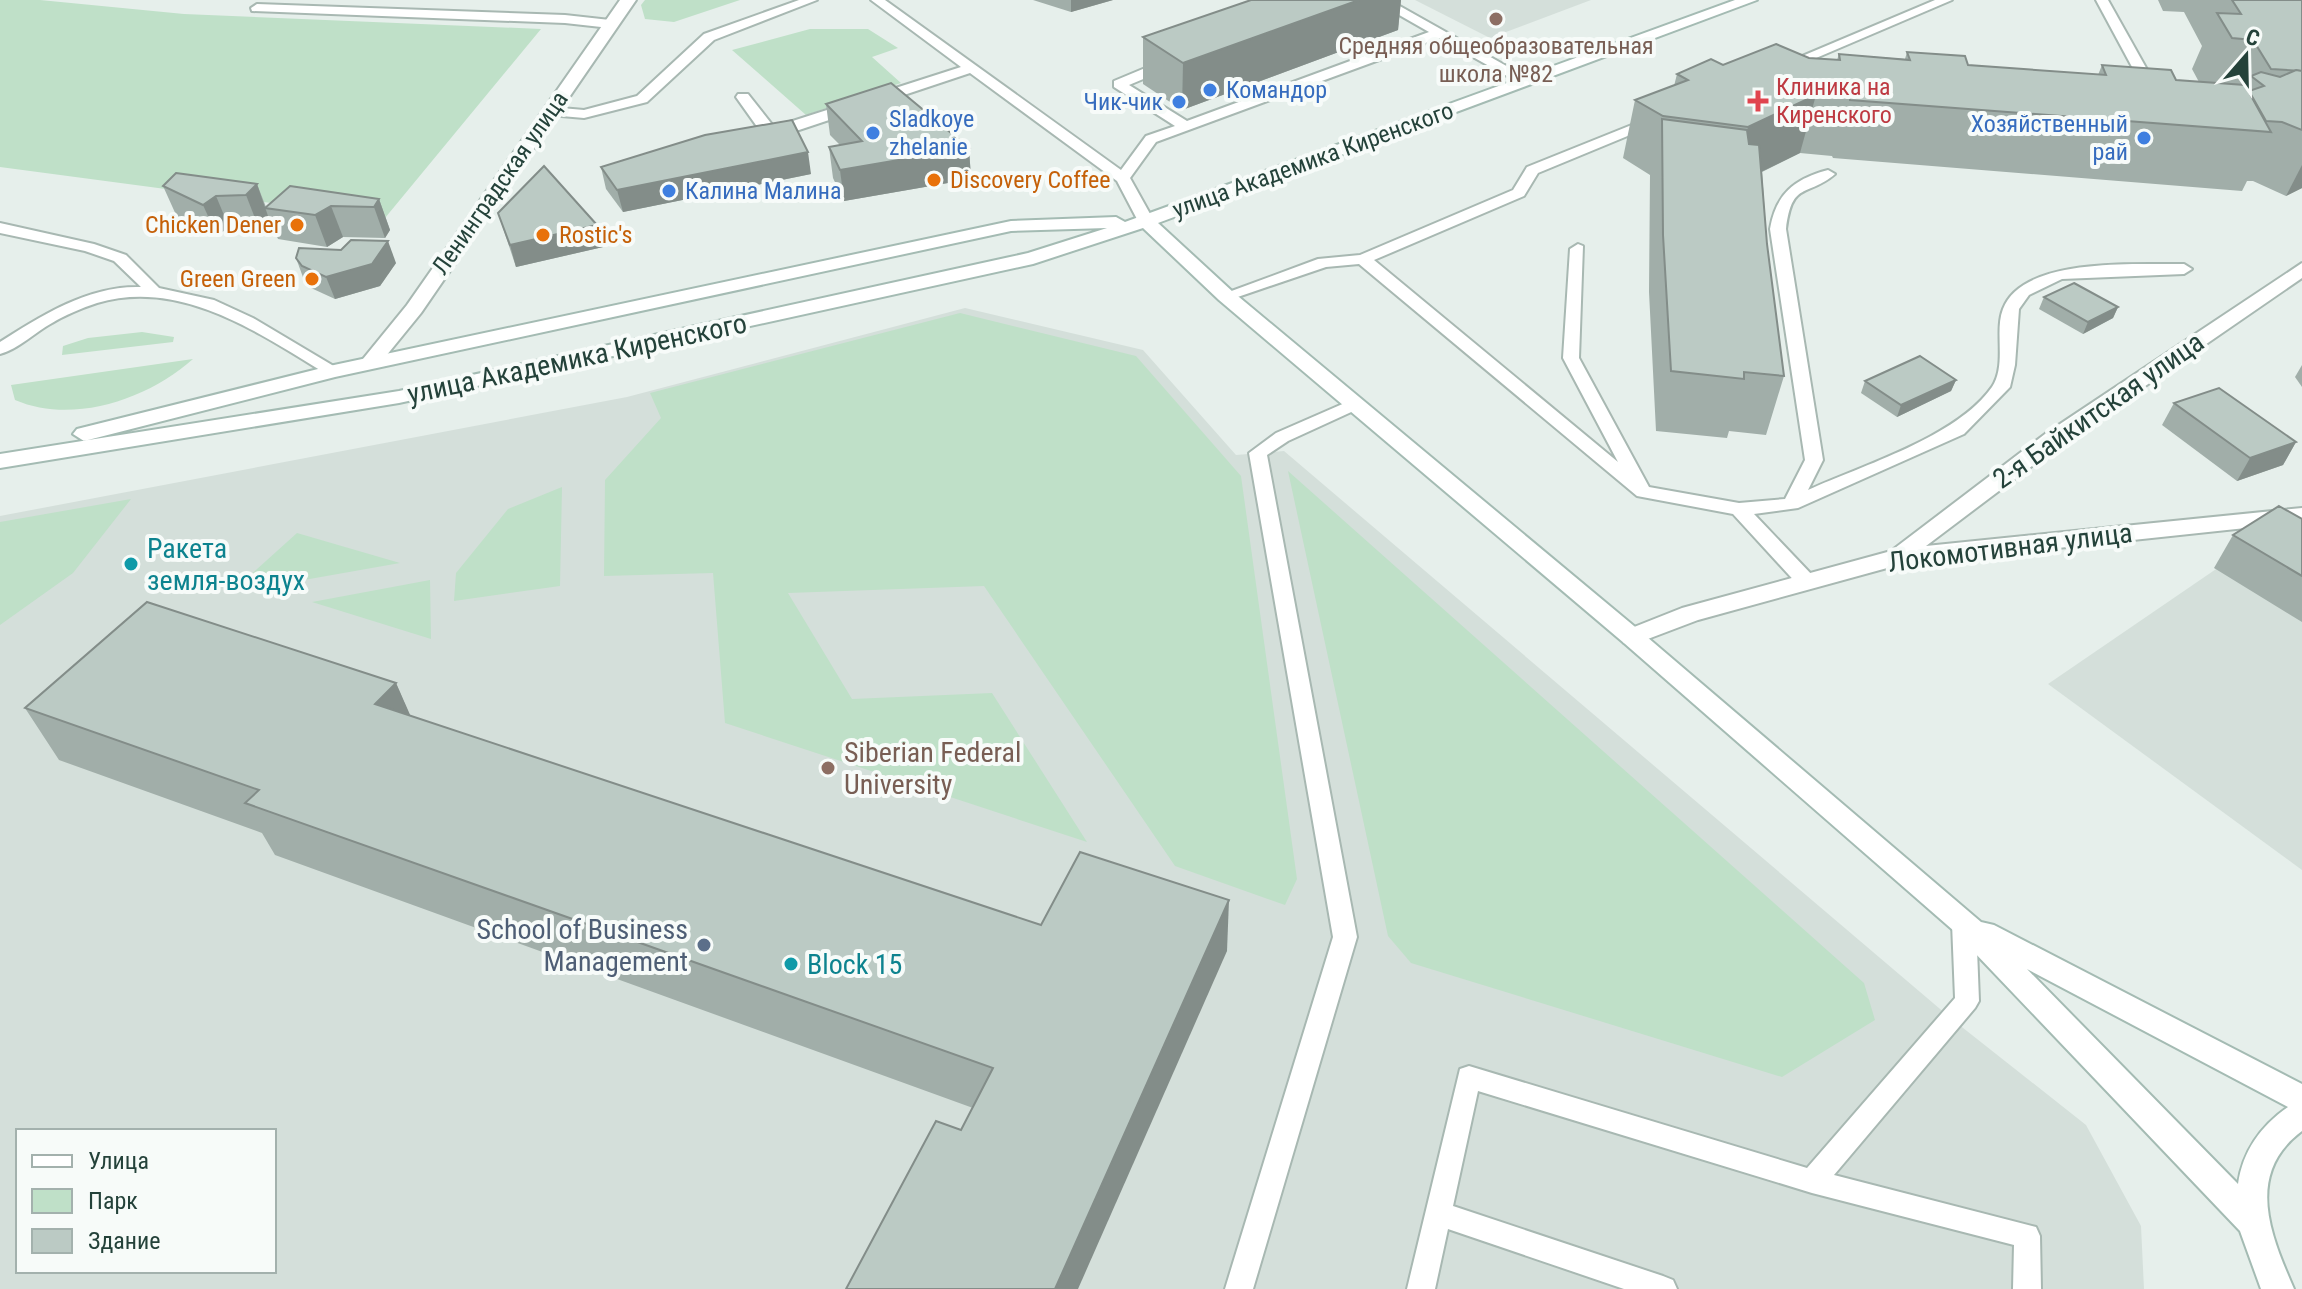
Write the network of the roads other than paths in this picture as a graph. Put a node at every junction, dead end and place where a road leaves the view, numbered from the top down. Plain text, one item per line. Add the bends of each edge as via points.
1 (628, 0) edge
2 (811, 0) edge
3 (877, 0) edge
4 (1379, 0) edge
5 (1749, 0) edge
6 (1946, 0) edge
7 (2102, 0) edge
8 (257, 8) dead end
9 (610, 24) junction
10 (1440, 33) junction
11 (1186, 58) edge
12 (970, 69) junction
13 (1764, 75) edge
14 (1528, 82) junction
15 (743, 97) dead end
16 (2139, 97) edge
17 (550, 111) junction
18 (1663, 116) edge
19 (1185, 126) junction
20 (1828, 174) dead end
21 (1123, 178) junction
22 (1146, 221) junction
23 (0, 228) edge
24 (1578, 249) dead end
25 (1363, 259) junction
26 (2184, 269) dead end
27 (2302, 269) edge
28 (152, 289) junction
29 (1226, 296) junction
30 (0, 349) edge
31 (370, 363) junction
32 (334, 371) junction
33 (1354, 404) junction
34 (0, 455) edge
35 (0, 461) edge
36 (1643, 492) junction
37 (1791, 504) junction
38 (1739, 509) junction
39 (2302, 515) edge
40 (1898, 557) junction
41 (1806, 581) junction
42 (1632, 637) junction
43 (1964, 923) junction
44 (2302, 1099) edge
45 (2302, 1114) edge
46 (1812, 1181) junction
47 (1438, 1213) junction
48 (2252, 1221) junction
49 (1239, 1289) edge
50 (1421, 1289) edge
51 (1663, 1289) edge
52 (2027, 1289) edge
53 (2278, 1289) edge

1 - 9 main road, Ленинградская улица
2 - 17 lane via 709,37 642,99 584,114
3 - 12 lane
4 - 10 lane
5 - 14 main road, улица Академика Киренского
6 - 13 lane
7 - 16 lane via 2153,93
8 - 9 lane
9 - 17 main road, Ленинградская улица
10 - 14 lane
10 - 19 lane
11 - 19 lane via 1119,84
12 - 15 lane via 764,133
12 - 21 lane
14 - 22 main road, улица Академика Киренского
17 - 31 main road, Ленинградская улица via 414,309
18 - 25 lane via 1532,170 1519,193
19 - 21 lane via 1151,139
20 - 37 lane via 1796,186 1781,205 1778,229 1814,460
21 - 22 lane
22 - 29 main road
22 - 31 main road, улица Академика Киренского via 1011,226
22 - 35 main road, улица Академика Киренского via 1033,258 399,397
23 - 28 lane via 120,258
24 - 36 lane via 1571,358
25 - 29 lane via 1324,262
25 - 36 lane
26 - 37 lane via 2059,275 2023,292 2011,309 2001,387 1958,430
27 - 40 main road, 2-я Байкитская улица via 2053,439
28 - 30 lane via 84,303 38,322
28 - 32 lane via 229,310
29 - 33 main road
31 - 32 main road, улица Академика Киренского
32 - 34 main road, улица Академика Киренского
33 - 42 main road
33 - 49 lane via 1258,453 1345,937
36 - 38 lane
37 - 38 lane
38 - 41 lane
39 - 40 main road, Локомотивная улица
40 - 41 main road, Локомотивная улица
41 - 42 main road, Локомотивная улица via 1690,614
42 - 43 main road
43 - 44 main road
43 - 46 lane via 1967,1001
43 - 48 main road
45 - 48 main road via 2263,1149 2252,1182
46 - 47 lane via 1469,1077
46 - 52 lane via 2027,1236
47 - 50 lane
47 - 51 lane
48 - 53 main road

